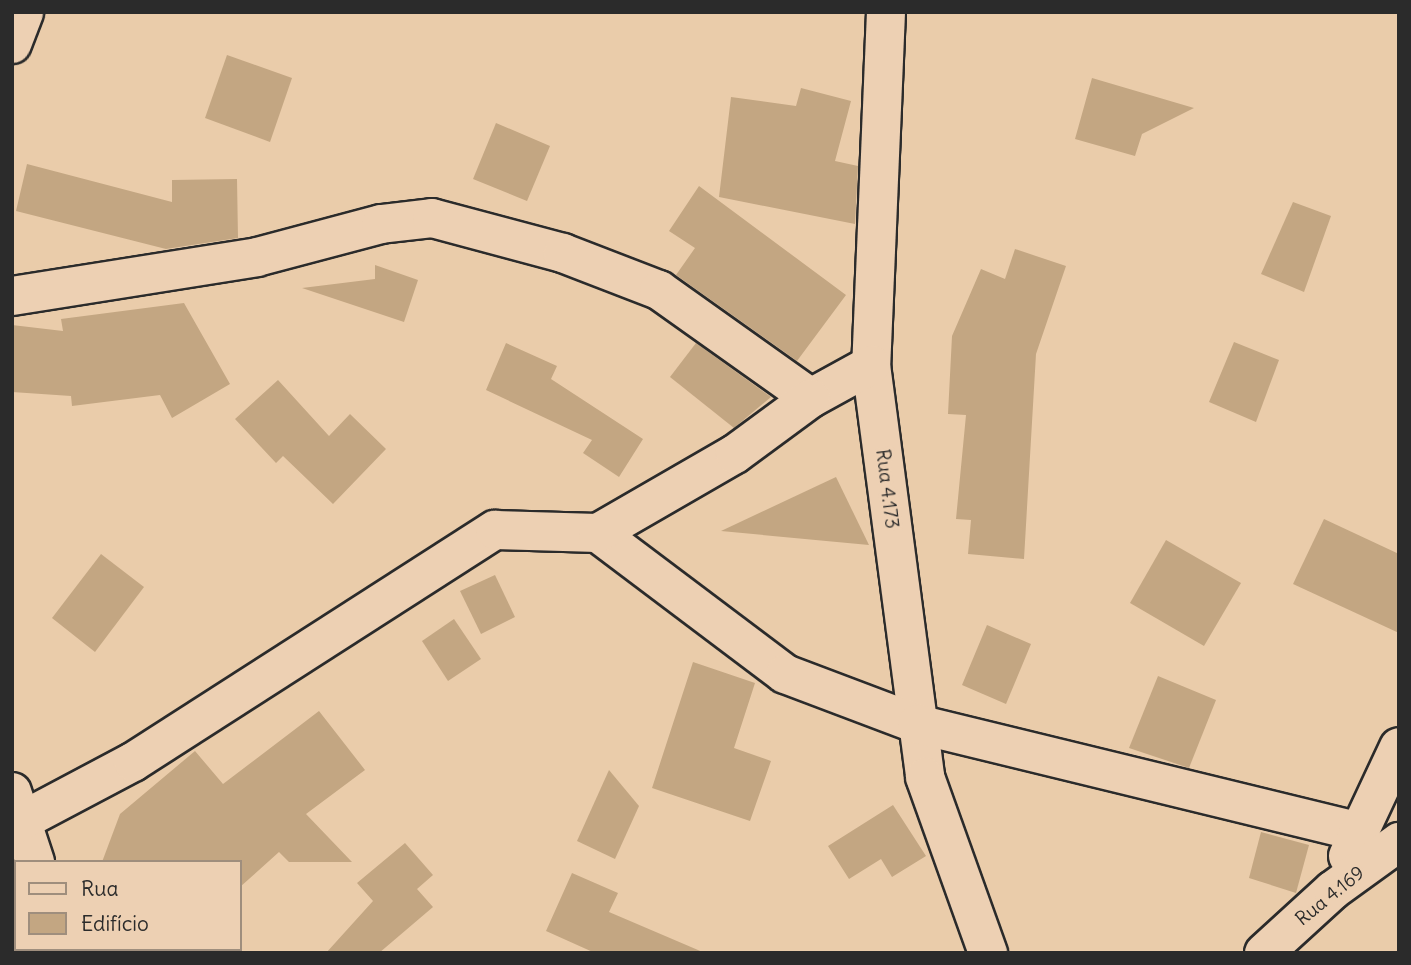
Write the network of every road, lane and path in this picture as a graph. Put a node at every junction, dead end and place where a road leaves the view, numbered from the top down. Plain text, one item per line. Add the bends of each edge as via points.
1 (24, 12) edge
2 (886, 12) edge
3 (12, 44) edge
4 (12, 296) edge
5 (871, 365) junction
6 (811, 398) junction
7 (598, 533) junction
8 (917, 724) junction
9 (1399, 747) edge
10 (16, 813) edge
11 (1359, 832) junction
12 (1399, 842) edge
13 (34, 860) edge
14 (1333, 890) junction
15 (988, 953) edge
16 (1264, 953) edge

1 - 3 street
2 - 5 street, Rua 4.173
4 - 6 street via 257,257 382,224 432,218 563,253 659,290
5 - 6 street
5 - 8 street, Rua 4.173
6 - 7 street via 735,454
7 - 8 street via 785,674
7 - 10 street via 495,530 167,741
8 - 11 street
8 - 15 street, Rua 4.173 via 925,777
9 - 11 street
10 - 13 street
11 - 14 street
12 - 14 street, Rua 4.169
14 - 16 street, Rua 4.169

